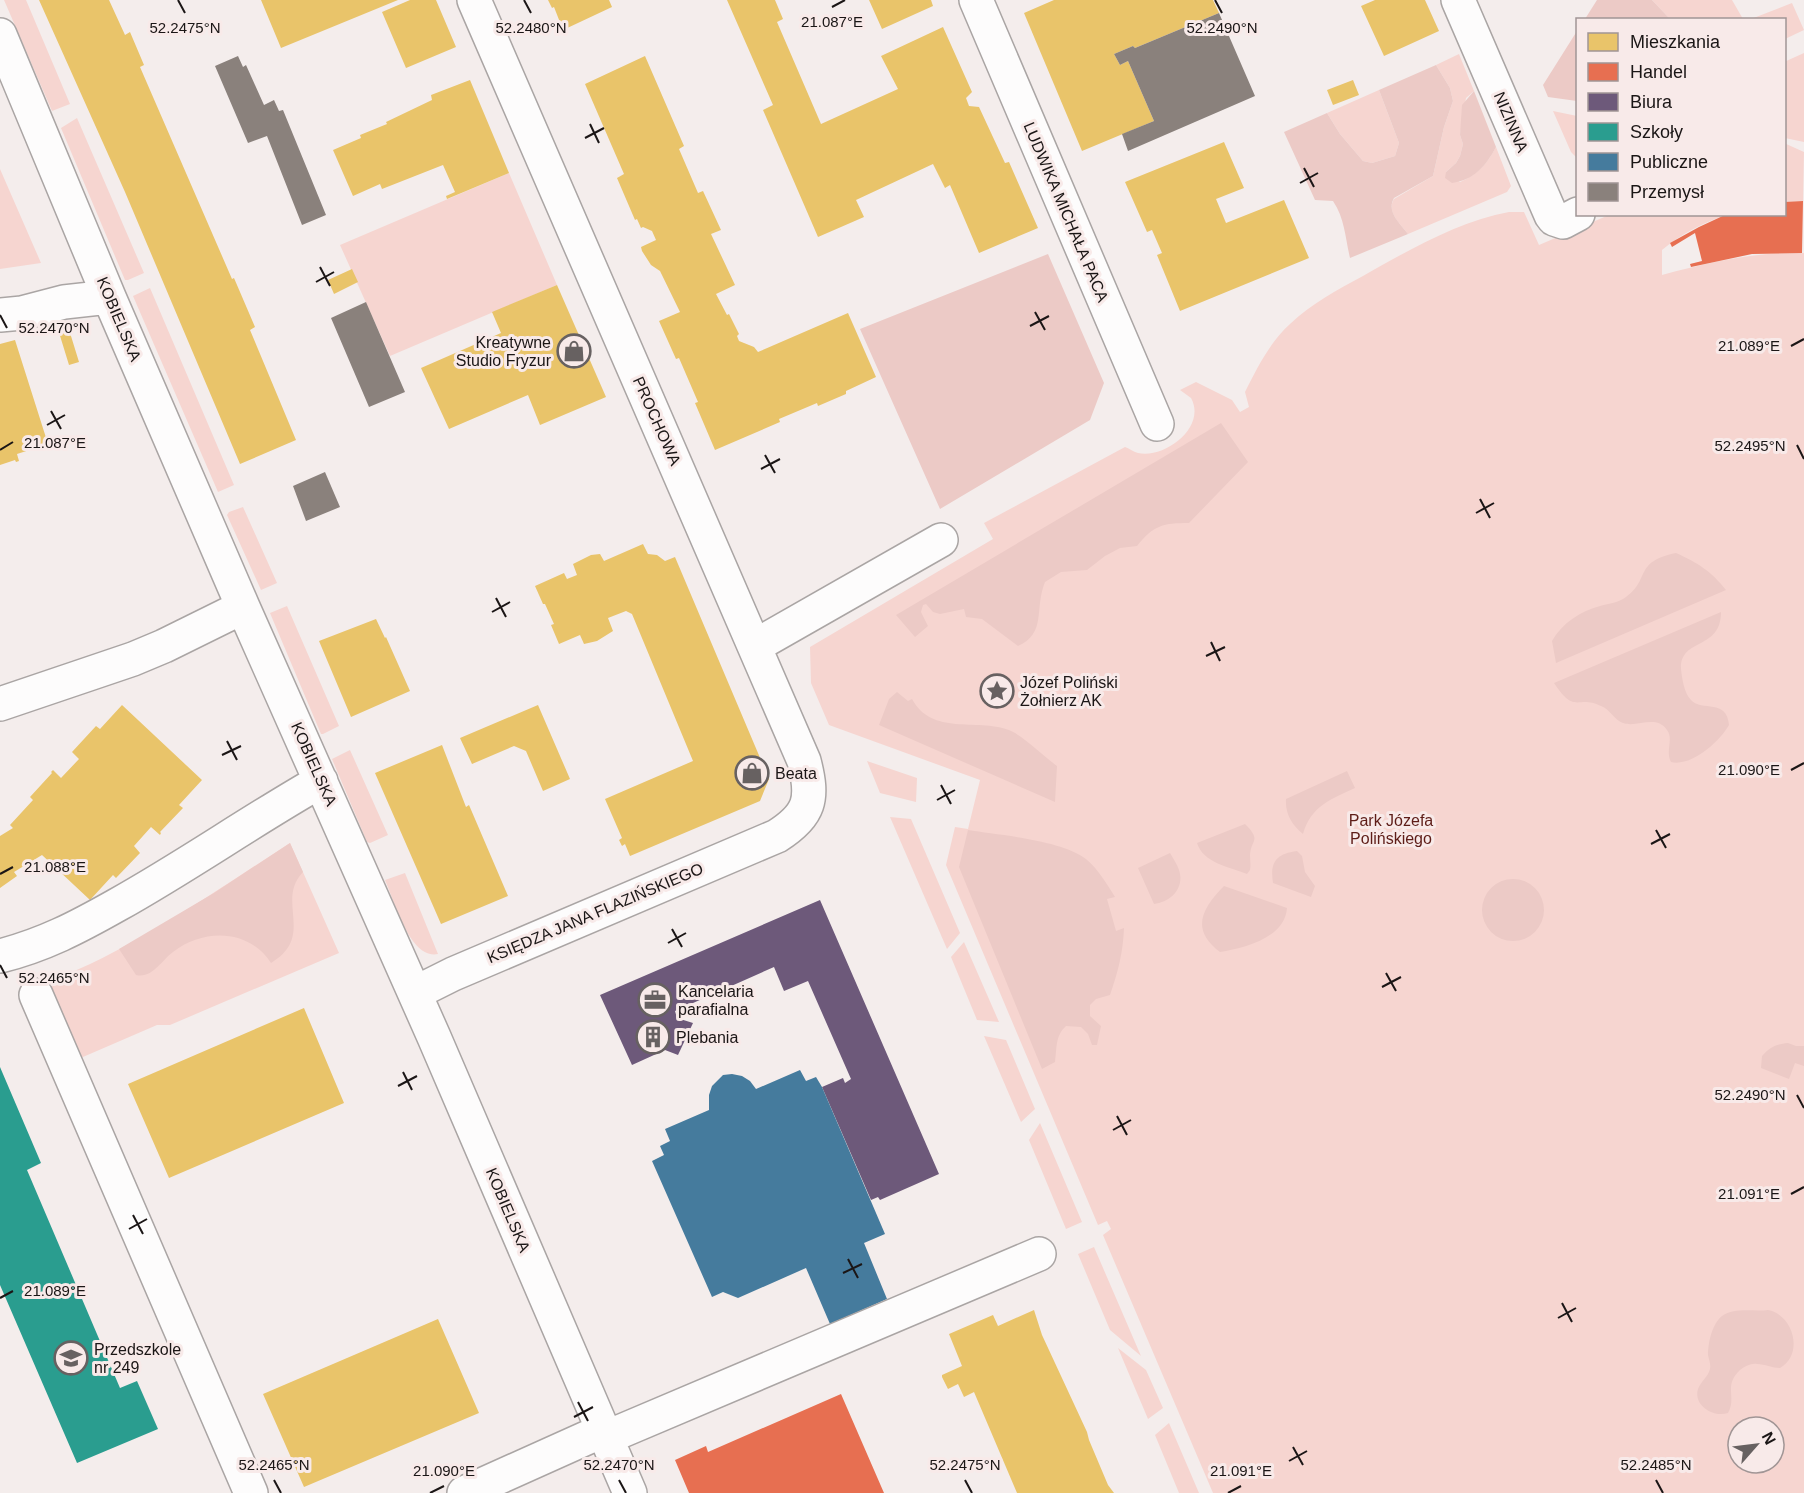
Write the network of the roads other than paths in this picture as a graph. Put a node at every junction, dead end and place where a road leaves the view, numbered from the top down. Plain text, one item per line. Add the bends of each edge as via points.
1 (474, 0) edge
2 (976, 0) edge
3 (1458, 0) edge
4 (0, 34) edge
5 (1576, 215) edge
6 (110, 297) junction
7 (0, 315) edge
8 (1157, 424) dead end
9 (941, 540) dead end
10 (243, 607) junction
11 (755, 646) junction
12 (0, 704) edge
13 (321, 781) junction
14 (777, 836) joint
15 (0, 956) edge
16 (414, 993) junction
17 (36, 995) dead end
18 (1039, 1254) dead end
19 (603, 1435) junction
20 (251, 1493) edge
21 (464, 1493) edge
22 (630, 1493) edge

1 - 11 street, PROCHOWA
2 - 8 street, LUDWIKA MICHAŁA PACA
3 - 5 street, NIZINNA via 1551,215 1563,222
4 - 6 street, KOBIELSKA
6 - 7 street
6 - 10 street, KOBIELSKA
9 - 11 street
10 - 12 street via 134,659
10 - 13 street, KOBIELSKA
11 - 14 street, PROCHOWA via 808,777 805,811 794,825
13 - 15 street via 150,887 65,934
13 - 16 street, KOBIELSKA
14 - 16 street, KSIĘDZA JANA FLAZIŃSKIEGO
16 - 19 street, KOBIELSKA
17 - 20 street
18 - 19 street
19 - 21 street
19 - 22 street, KOBIELSKA

